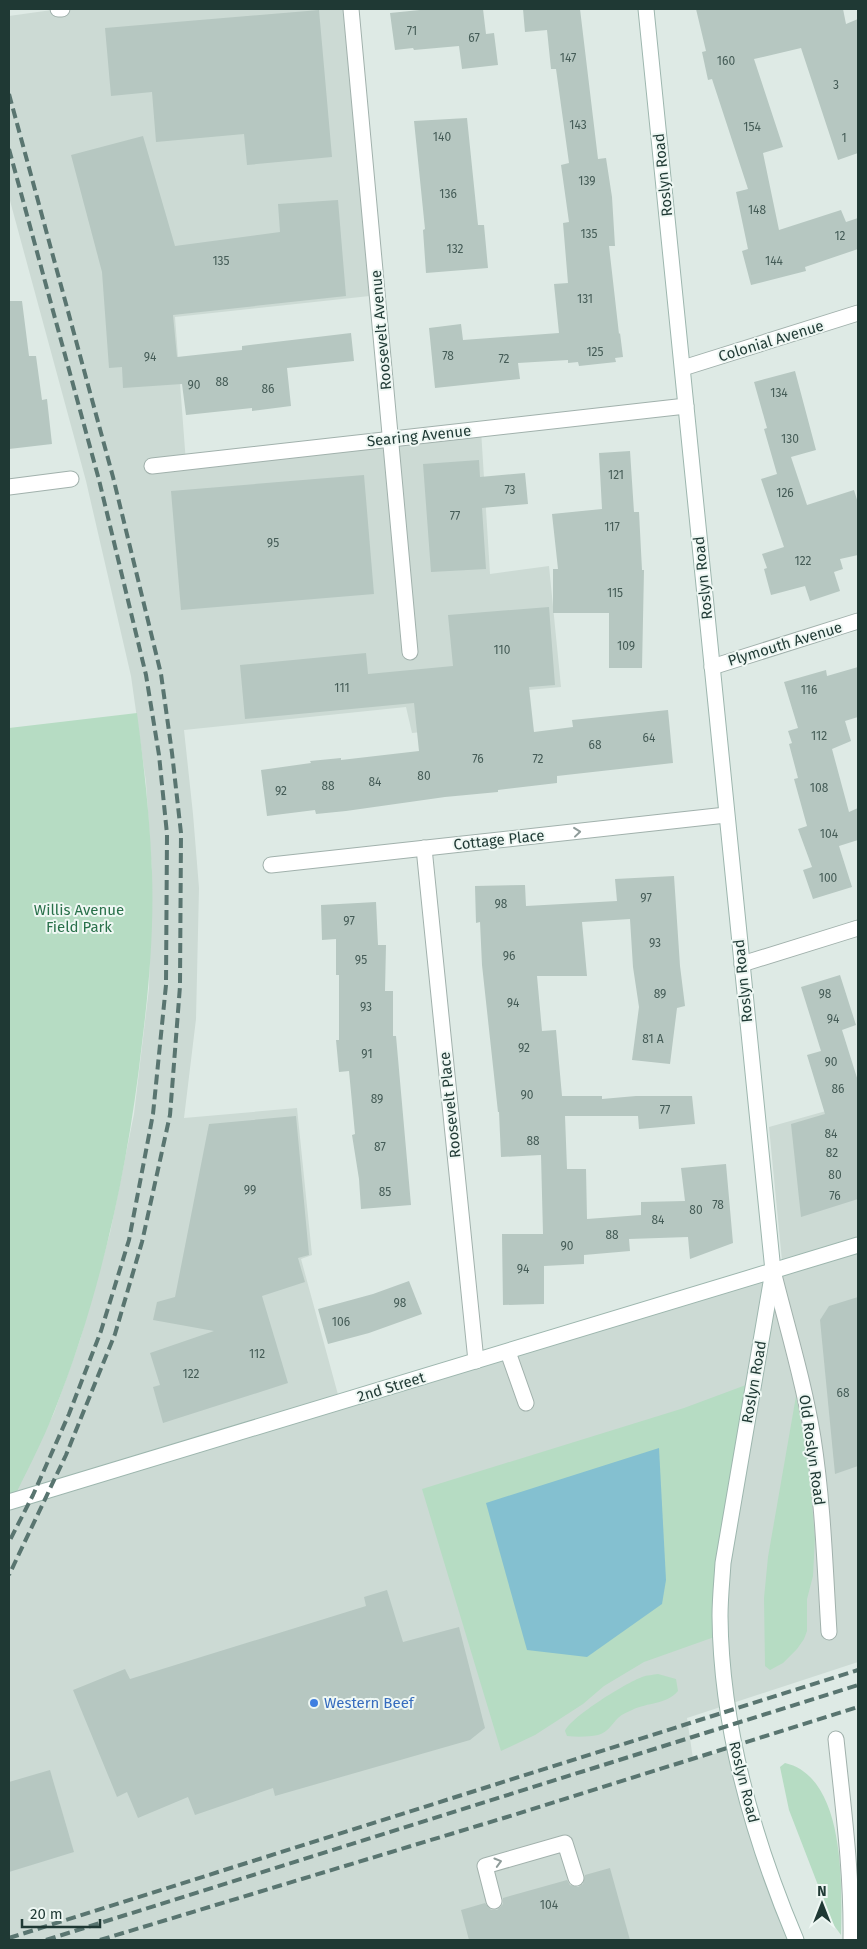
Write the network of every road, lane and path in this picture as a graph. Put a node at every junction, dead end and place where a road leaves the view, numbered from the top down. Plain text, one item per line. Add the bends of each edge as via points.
1 (351, 9) edge
2 (646, 9) edge
3 (858, 313) edge
4 (683, 368) junction
5 (686, 406) junction
6 (391, 439) junction
7 (152, 466) dead end
8 (70, 479) dead end
9 (9, 487) edge
10 (858, 621) edge
11 (410, 652) dead end
12 (712, 667) junction
13 (726, 815) junction
14 (424, 848) junction
15 (271, 865) dead end
16 (858, 928) edge
17 (742, 964) junction
18 (858, 1245) edge
19 (773, 1271) junction
20 (508, 1352) junction
21 (476, 1361) junction
22 (526, 1403) dead end
23 (9, 1502) edge
24 (829, 1632) dead end
25 (836, 1740) dead end
26 (576, 1878) dead end
27 (494, 1900) dead end
28 (796, 1940) edge
29 (851, 1940) edge

1 - 6 street, Roosevelt Avenue
2 - 4 street, Roslyn Road
3 - 4 street, Colonial Avenue
4 - 5 street, Roslyn Road
5 - 6 street, Searing Avenue
5 - 12 street, Roslyn Road
6 - 7 street, Searing Avenue
6 - 11 street, Roosevelt Avenue
8 - 9 street
10 - 12 street, Plymouth Avenue
12 - 13 street, Roslyn Road
14 -> 13 street, Cottage Place
13 - 17 street, Roslyn Road
14 - 15 street, Cottage Place
14 - 21 street, Roosevelt Place
16 - 17 street
17 - 19 street, Roslyn Road
18 - 19 street, 2nd Street
19 - 20 street, 2nd Street
19 - 24 street, Old Roslyn Road via 806,1397 813,1440
19 - 28 street, Roslyn Road via 723,1563 720,1616 728,1712 739,1766 762,1850
20 - 21 street, 2nd Street
20 - 22 street
21 - 23 street, 2nd Street
25 - 29 street via 847,1839
27 -> 26 street via 485,1866 566,1843

